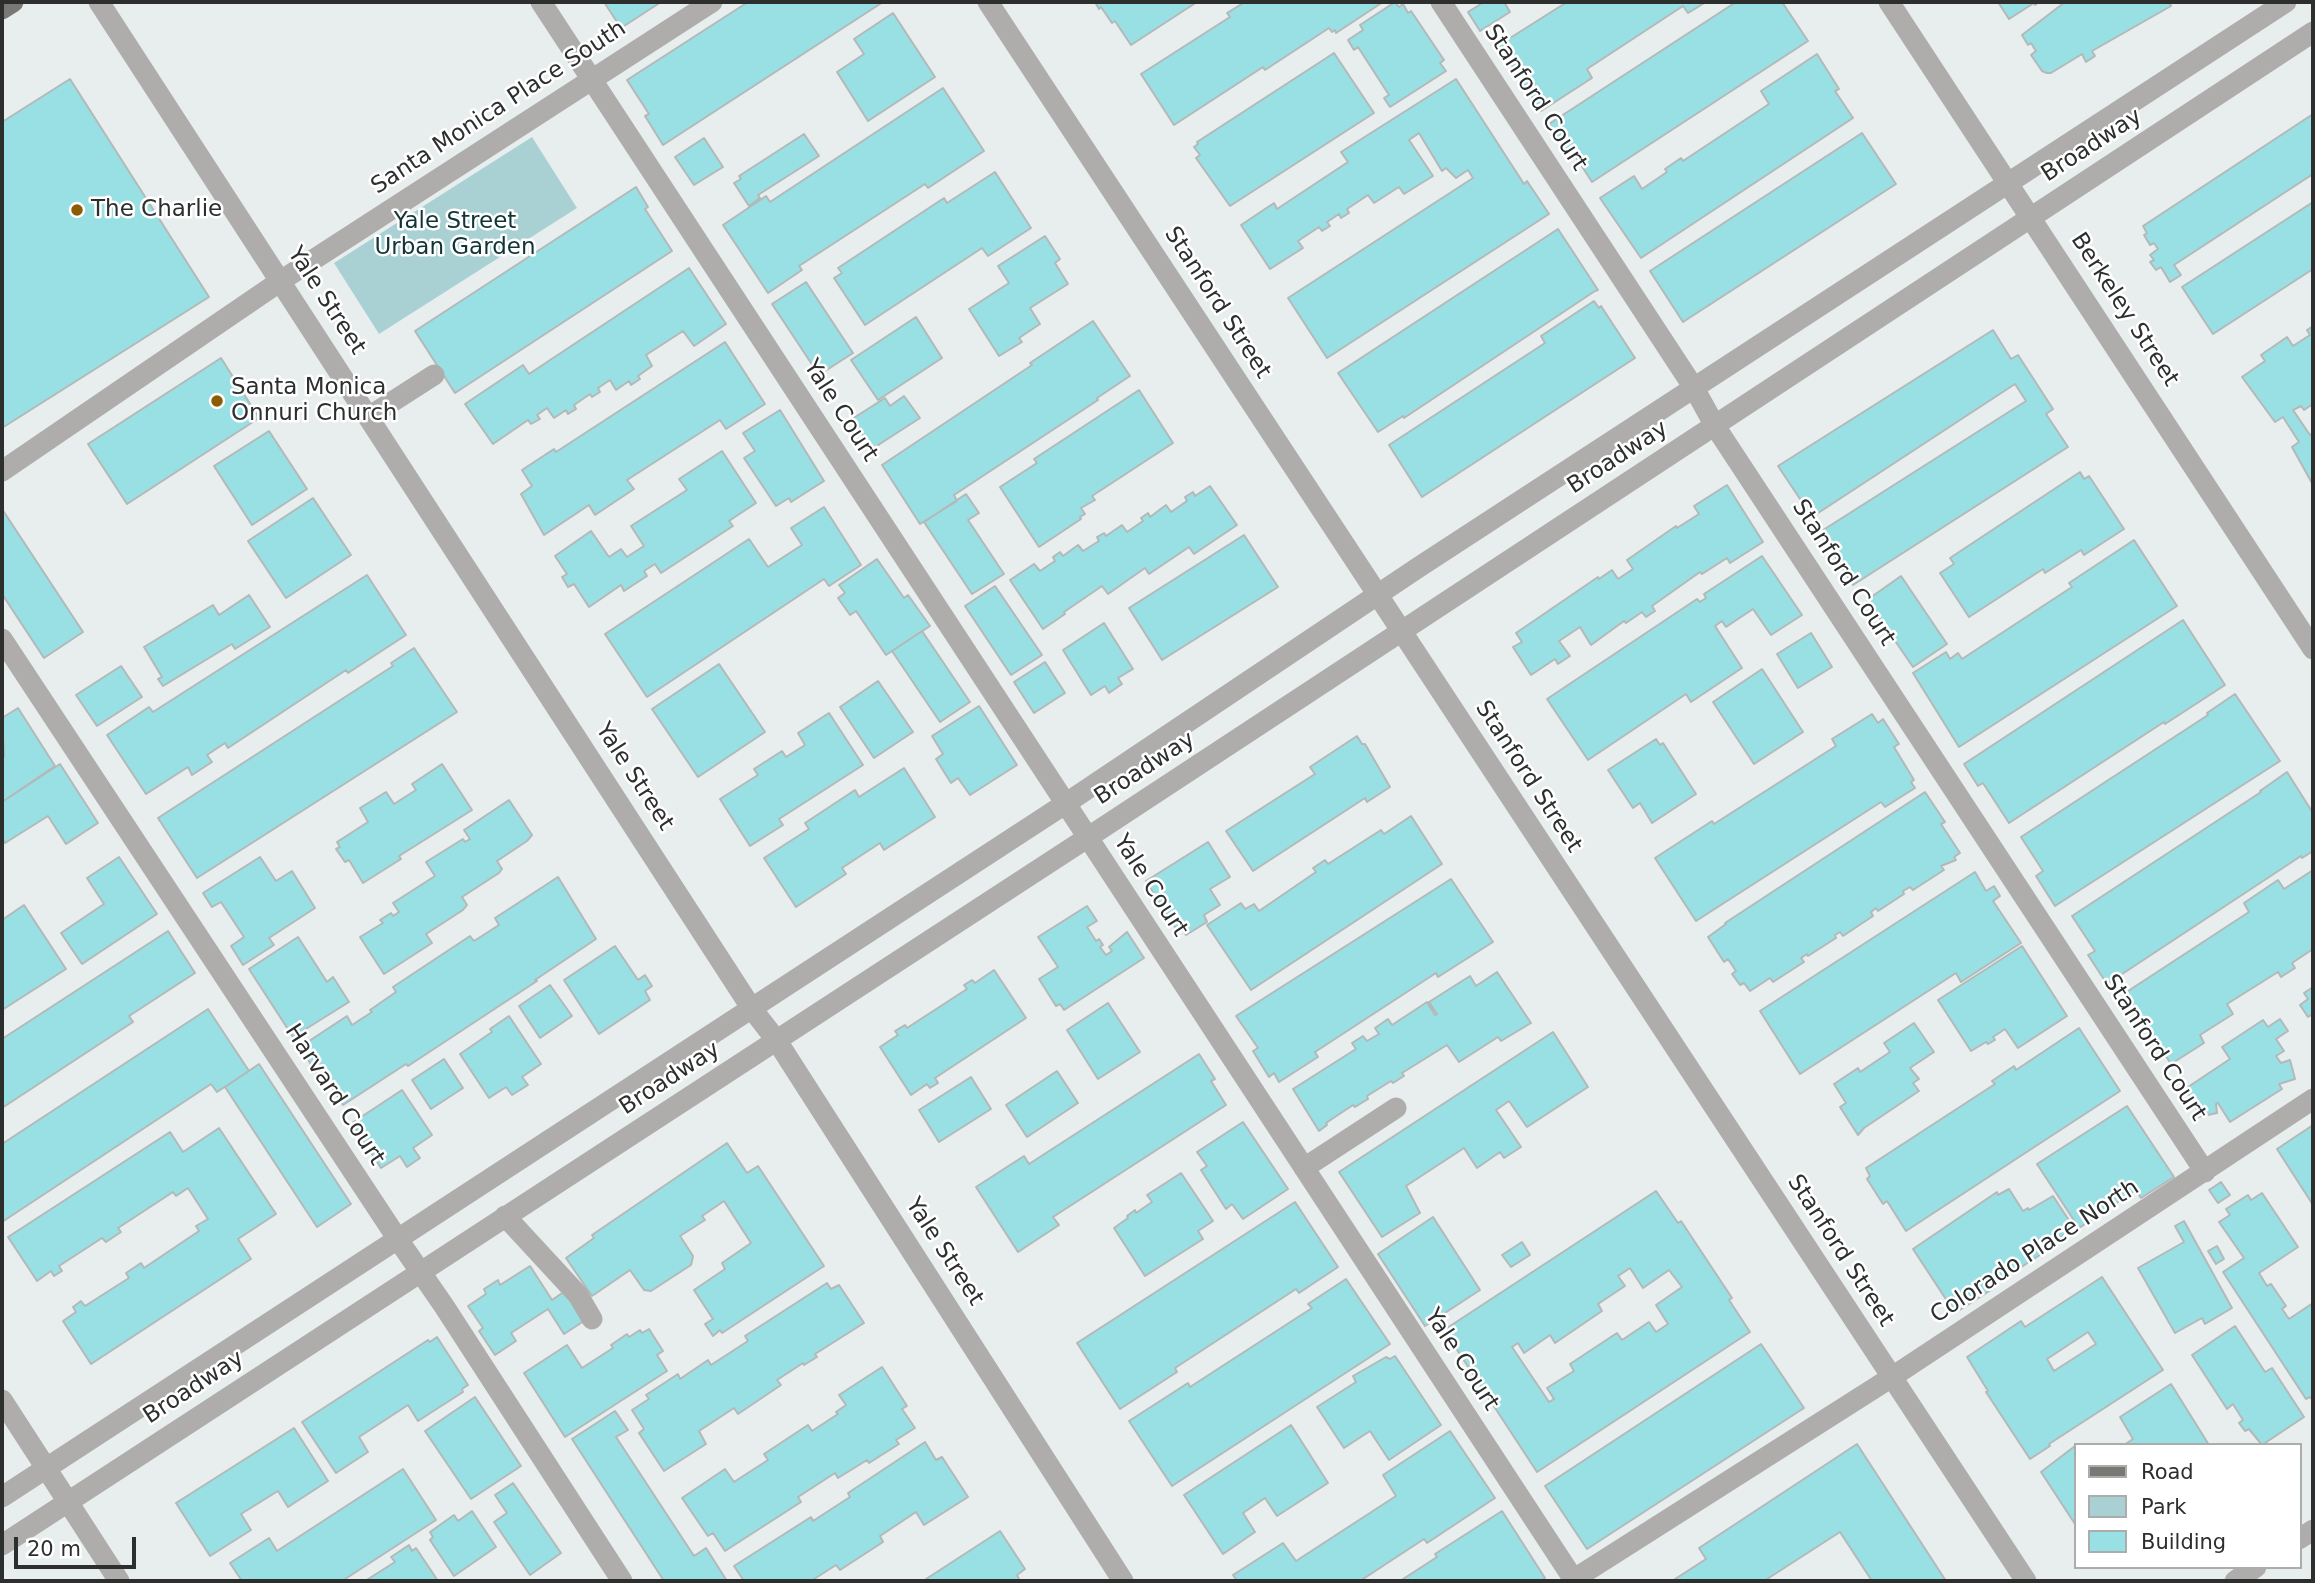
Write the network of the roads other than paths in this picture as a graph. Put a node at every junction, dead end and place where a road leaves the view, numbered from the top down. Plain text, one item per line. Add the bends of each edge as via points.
1 (13, 2) edge
2 (99, 2) edge
3 (541, 2) edge
4 (712, 2) edge
5 (988, 2) edge
6 (1441, 2) edge
7 (1889, 2) edge
8 (2286, 2) edge
9 (2, 9) edge
10 (2313, 32) edge
11 (592, 80) junction
12 (2007, 183) junction
13 (2031, 217) junction
14 (282, 280) junction
15 (434, 375) dead end
16 (1694, 388) junction
17 (370, 416) junction
18 (1715, 426) junction
19 (2, 471) edge
20 (1377, 594) junction
21 (1401, 632) junction
22 (2, 639) edge
23 (2313, 649) edge
24 (1065, 804) junction
25 (1087, 838) junction
26 (752, 1009) junction
27 (777, 1041) junction
28 (2313, 1099) edge
29 (1396, 1108) dead end
30 (1304, 1168) junction
31 (2205, 1172) junction
32 (506, 1216) junction
33 (397, 1238) junction
34 (420, 1271) junction
35 (592, 1319) dead end
36 (1892, 1377) junction
37 (2, 1400) edge
38 (46, 1467) junction
39 (2, 1497) edge
40 (68, 1503) junction
41 (2, 1545) edge
42 (2253, 1569) edge
43 (1573, 1580) edge
44 (119, 1581) edge
45 (622, 1581) edge
46 (1123, 1581) edge
47 (2026, 1581) edge
48 (2235, 1581) edge

1 - 9 main road
2 - 14 street, Yale Street
3 - 11 street, Yale Court
4 - 11 street, Santa Monica Place South
5 - 20 street, Stanford Street
6 - 16 street, Stanford Court
7 - 12 street, Berkeley Street
8 - 12 street, Broadway
10 - 13 street, Broadway
11 - 14 street, Santa Monica Place South
11 - 24 street, Yale Court
12 - 13 street, Berkeley Street
12 - 16 street, Broadway
13 - 18 street, Broadway
13 - 23 street, Berkeley Street
14 - 17 street, Yale Street
14 - 19 street, Santa Monica Place South
15 - 17 street
16 - 18 street, Stanford Court
16 - 20 street, Broadway
17 - 26 street, Yale Street
18 - 21 street, Broadway
18 - 31 street, Stanford Court
20 - 21 street, Stanford Street
20 - 24 street, Broadway
21 - 25 street, Broadway
21 - 36 street, Stanford Street
22 - 33 street, Harvard Court
24 - 25 street, Yale Court
24 - 26 street, Broadway
25 - 27 street, Broadway
25 - 30 street, Yale Court
26 - 27 street, Yale Street
26 - 33 street, Broadway
27 - 32 street, Broadway
27 - 46 street, Yale Street
28 - 31 street, Colorado Place North
29 - 30 street
30 - 43 street, Yale Court
31 - 36 street, Colorado Place North
32 - 34 street, Broadway
32 - 35 street via 578,1295
33 - 34 street, Harvard Court
33 - 38 street, Broadway
34 - 40 street, Broadway
34 - 45 street, Harvard Court
36 - 43 street, Colorado Place North
36 - 47 street, Stanford Street
37 - 38 street
38 - 39 street, Broadway
38 - 40 street
40 - 41 street, Broadway
40 - 44 street
42 - 48 street

